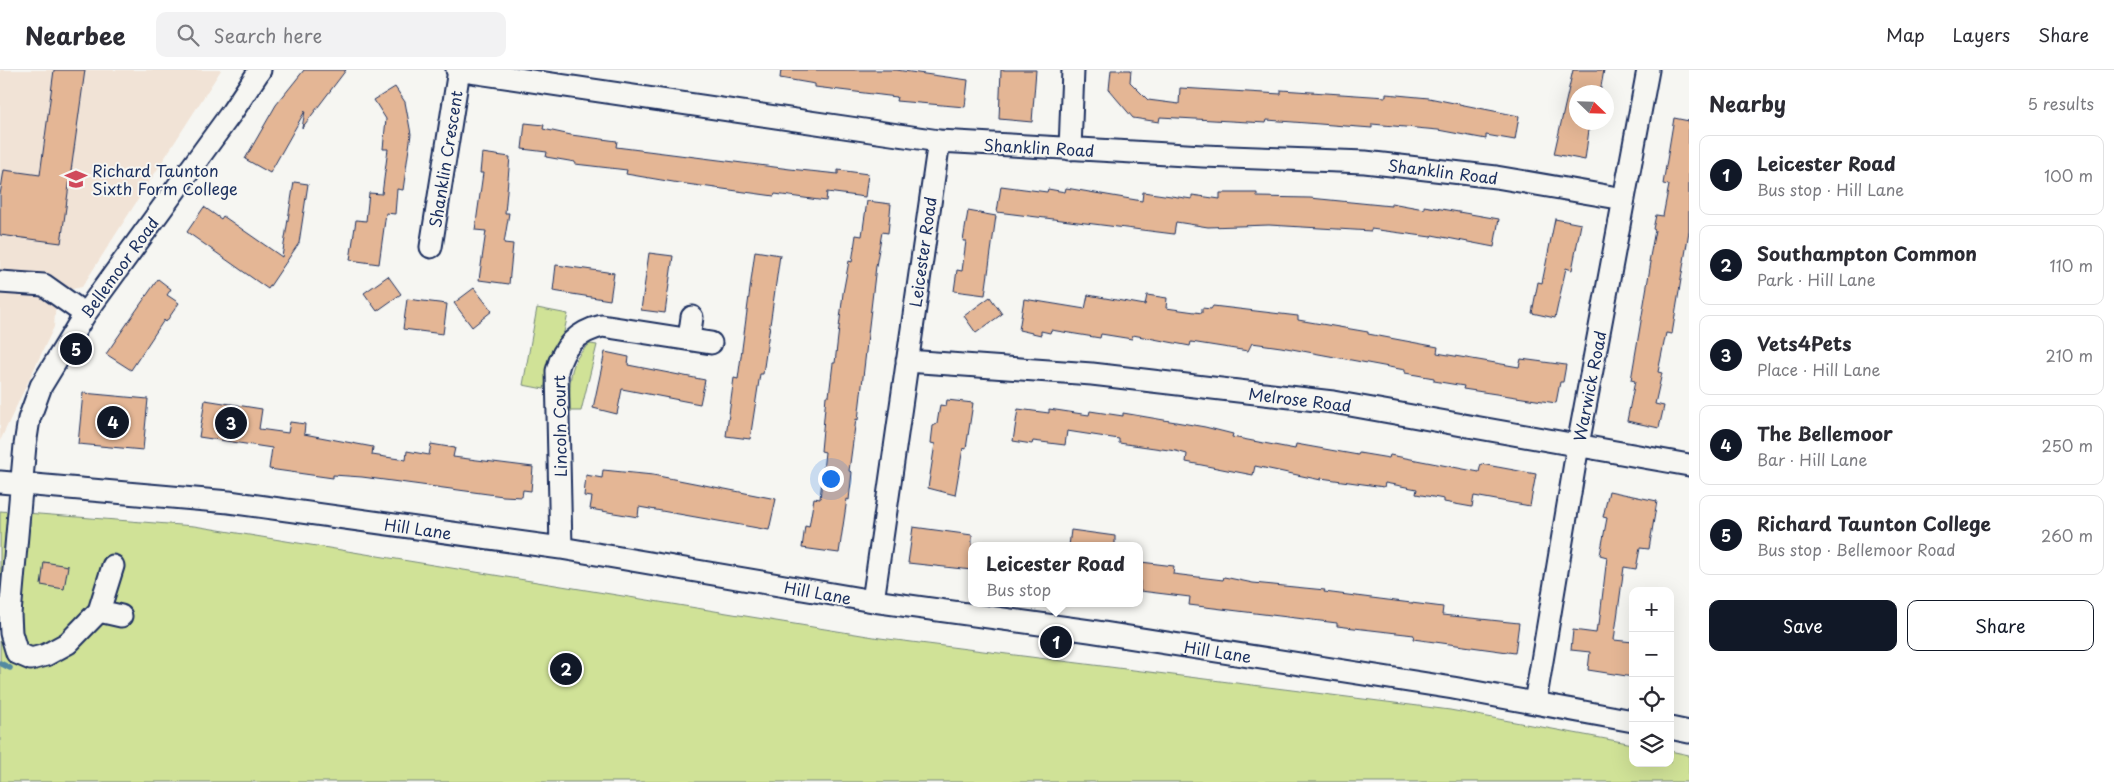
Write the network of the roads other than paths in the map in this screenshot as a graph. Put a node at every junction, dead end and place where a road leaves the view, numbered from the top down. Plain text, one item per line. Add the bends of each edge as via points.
1 (260, 70) edge
2 (458, 70) edge
3 (1073, 70) edge
4 (1648, 70) edge
5 (939, 141) junction
6 (1070, 149) junction
7 (1624, 199) junction
8 (431, 247) dead end
9 (0, 282) edge
10 (85, 314) junction
11 (692, 317) dead end
12 (689, 339) junction
13 (711, 343) dead end
14 (907, 362) junction
15 (1578, 445) junction
16 (1689, 465) edge
17 (0, 482) edge
18 (22, 484) junction
19 (561, 548) junction
20 (113, 566) dead end
21 (872, 601) junction
22 (99, 610) junction
23 (121, 616) dead end
24 (1535, 703) junction
25 (1629, 720) edge
26 (1674, 729) edge
27 (1689, 732) edge

1 - 10 street, Bellemoor Road
2 - 5 street, Shanklin Road
2 - 8 street, Shanklin Crescent
3 - 6 street
4 - 7 street, Warwick Road
5 - 6 street, Shanklin Road
5 - 14 street, Leicester Road
6 - 7 street, Shanklin Road via 1365,162 1496,177
7 - 15 street, Warwick Road
9 - 10 street via 44,285
10 - 18 street, Bellemoor Road via 48,372 36,398 24,444
11 - 12 street
12 - 13 street, Lincoln Court
12 - 19 street, Lincoln Court via 602,326 576,335 564,352 557,371
14 - 15 street, Melrose Road via 1092,374 1333,402
14 - 21 street, Leicester Road
15 - 16 street, Melrose Road
15 - 24 street, Warwick Road
17 - 18 street, Hill Lane
18 - 19 street, Hill Lane via 229,502
18 - 22 street, Bellemoor Road via 10,614 17,653 31,659 68,644
19 - 21 street, Hill Lane
20 - 22 street
21 - 24 street, Hill Lane via 1103,633
22 - 23 street
24 - 25 street, Hill Lane
26 - 27 street

